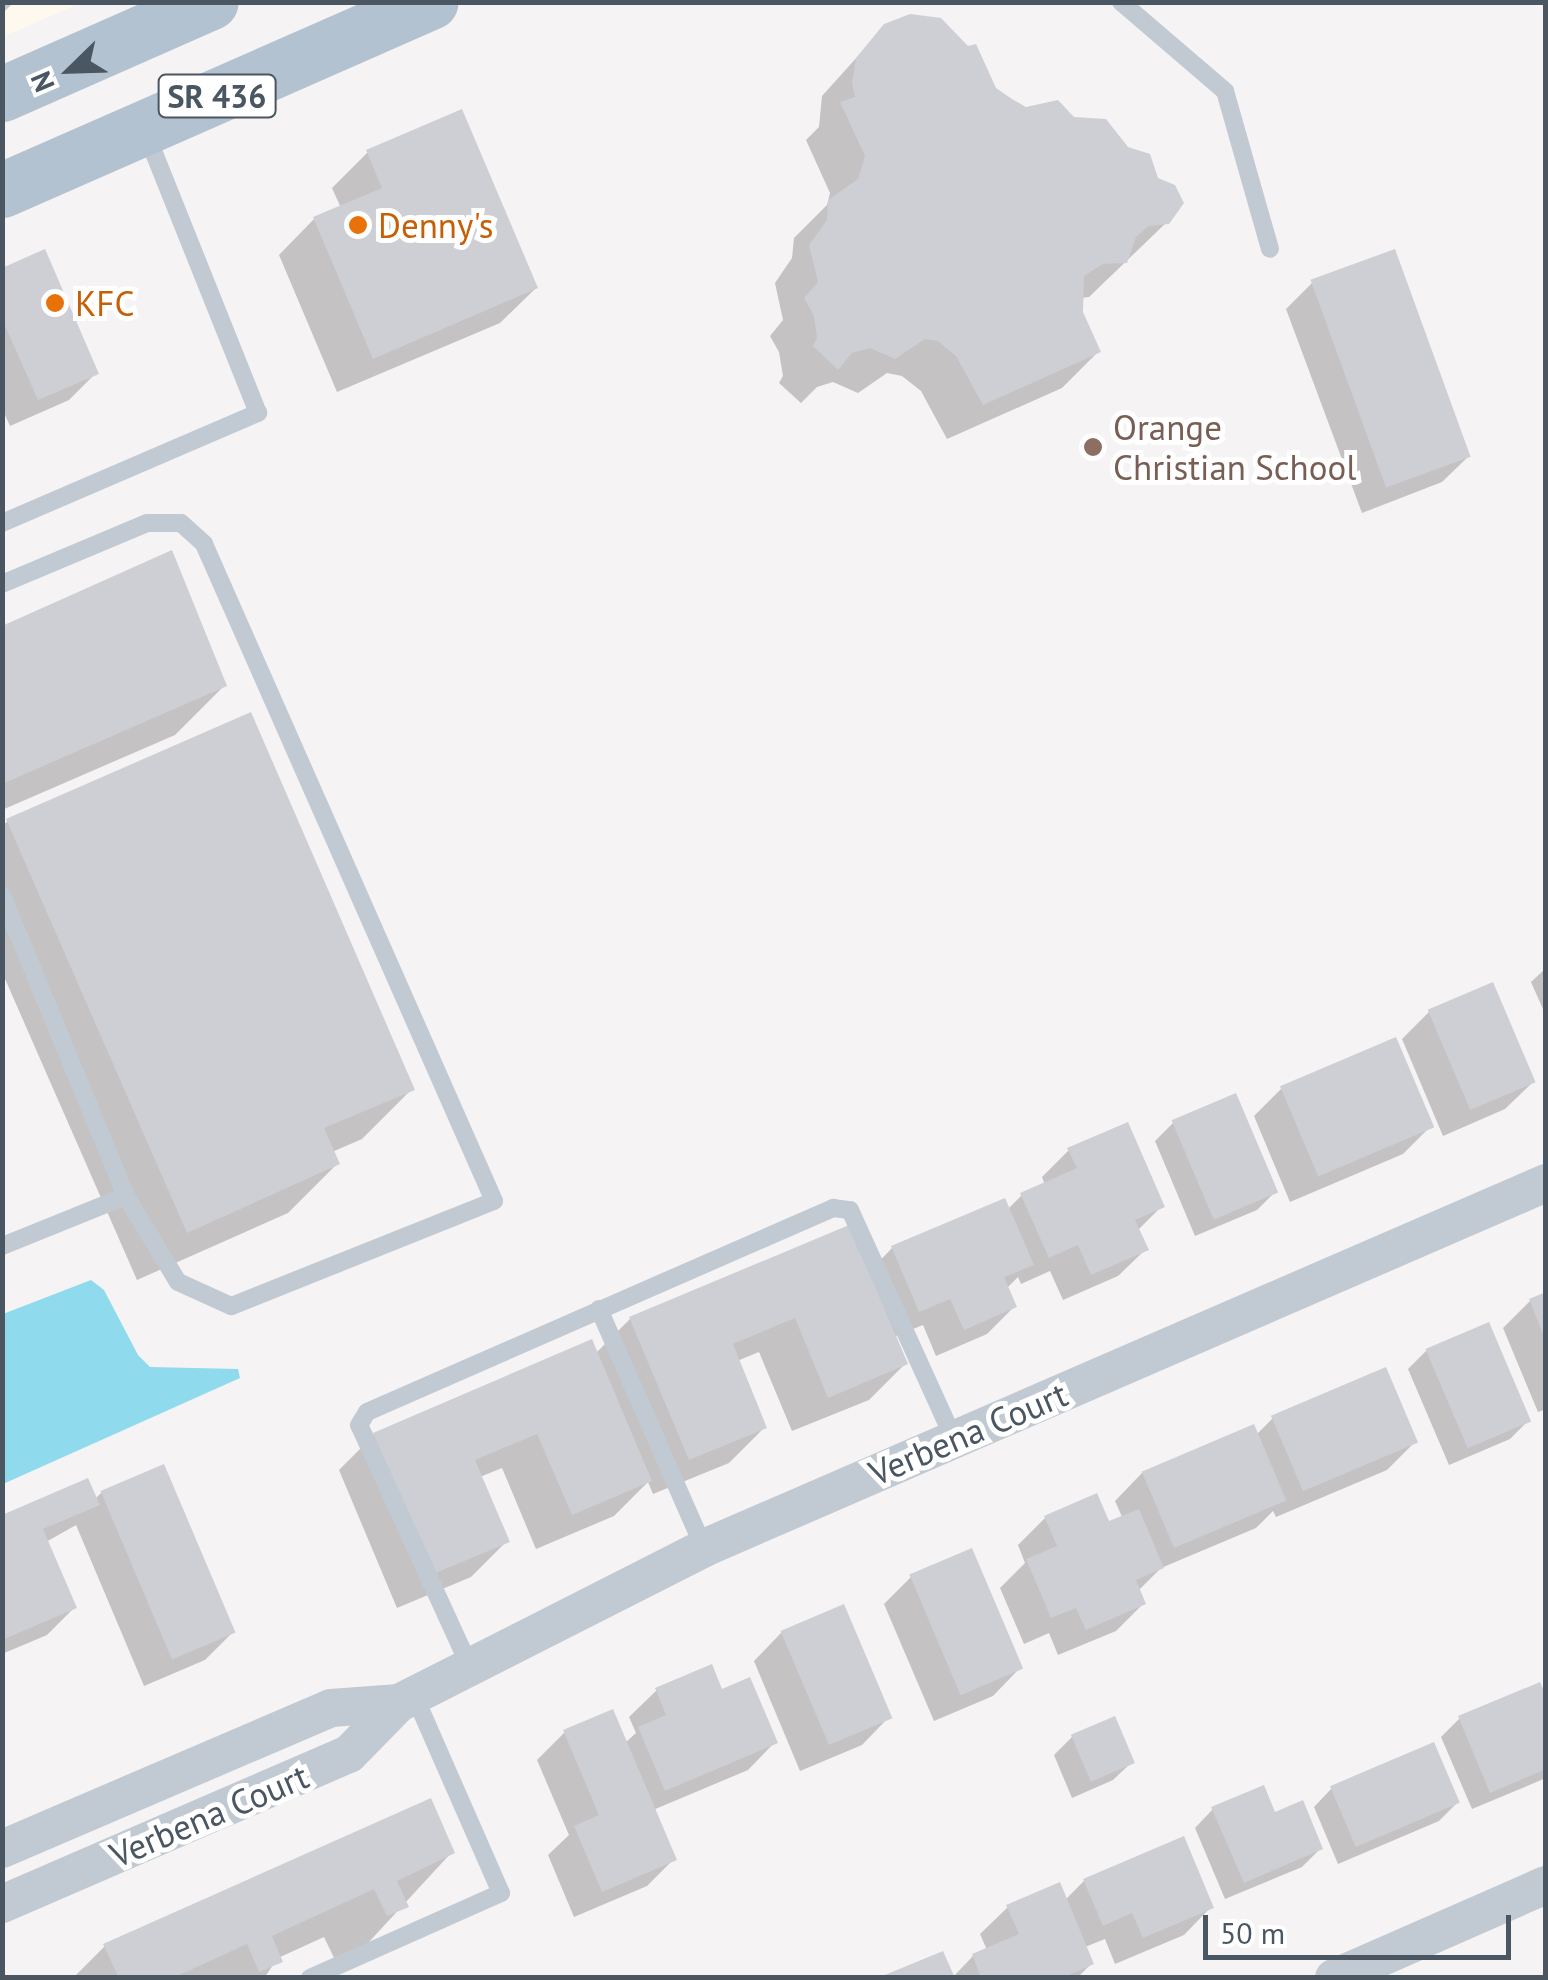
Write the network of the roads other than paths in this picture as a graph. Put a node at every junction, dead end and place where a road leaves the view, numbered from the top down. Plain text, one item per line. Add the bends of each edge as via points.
1 (211, 2) edge
2 (431, 2) edge
3 (1121, 2) edge
4 (139, 17) edge
5 (2, 94) edge
6 (144, 128) junction
7 (2, 190) edge
8 (1270, 249) dead end
9 (2, 523) edge
10 (2, 584) edge
11 (2, 895) edge
12 (1546, 1182) edge
13 (126, 1196) junction
14 (2, 1246) edge
15 (599, 1309) junction
16 (954, 1440) junction
17 (704, 1548) junction
18 (470, 1667) junction
19 (407, 1699) junction
20 (2, 1849) edge
21 (1546, 1885) edge
22 (2, 1904) edge
23 (310, 1978) edge
24 (1334, 1978) edge

1 - 4 main road, SR 436
2 - 6 main road, SR 436
3 - 8 lane via 1225,91
4 - 5 main road, SR 436
6 - 7 main road, SR 436
6 - 9 lane via 258,413
10 - 13 lane via 147,522 180,523 204,544 494,1201 230,1306 178,1282
11 - 13 lane
12 - 16 street, Verbena Court
13 - 14 lane
15 - 16 lane via 833,1208 850,1210
15 - 17 lane
15 - 18 lane via 366,1412 359,1425
16 - 17 street, Verbena Court
17 - 18 street, Verbena Court
18 - 19 street, Verbena Court
19 - 20 street, Verbena Court via 331,1708
19 - 22 street, Verbena Court via 349,1754
19 - 23 lane via 501,1893
21 - 24 street

